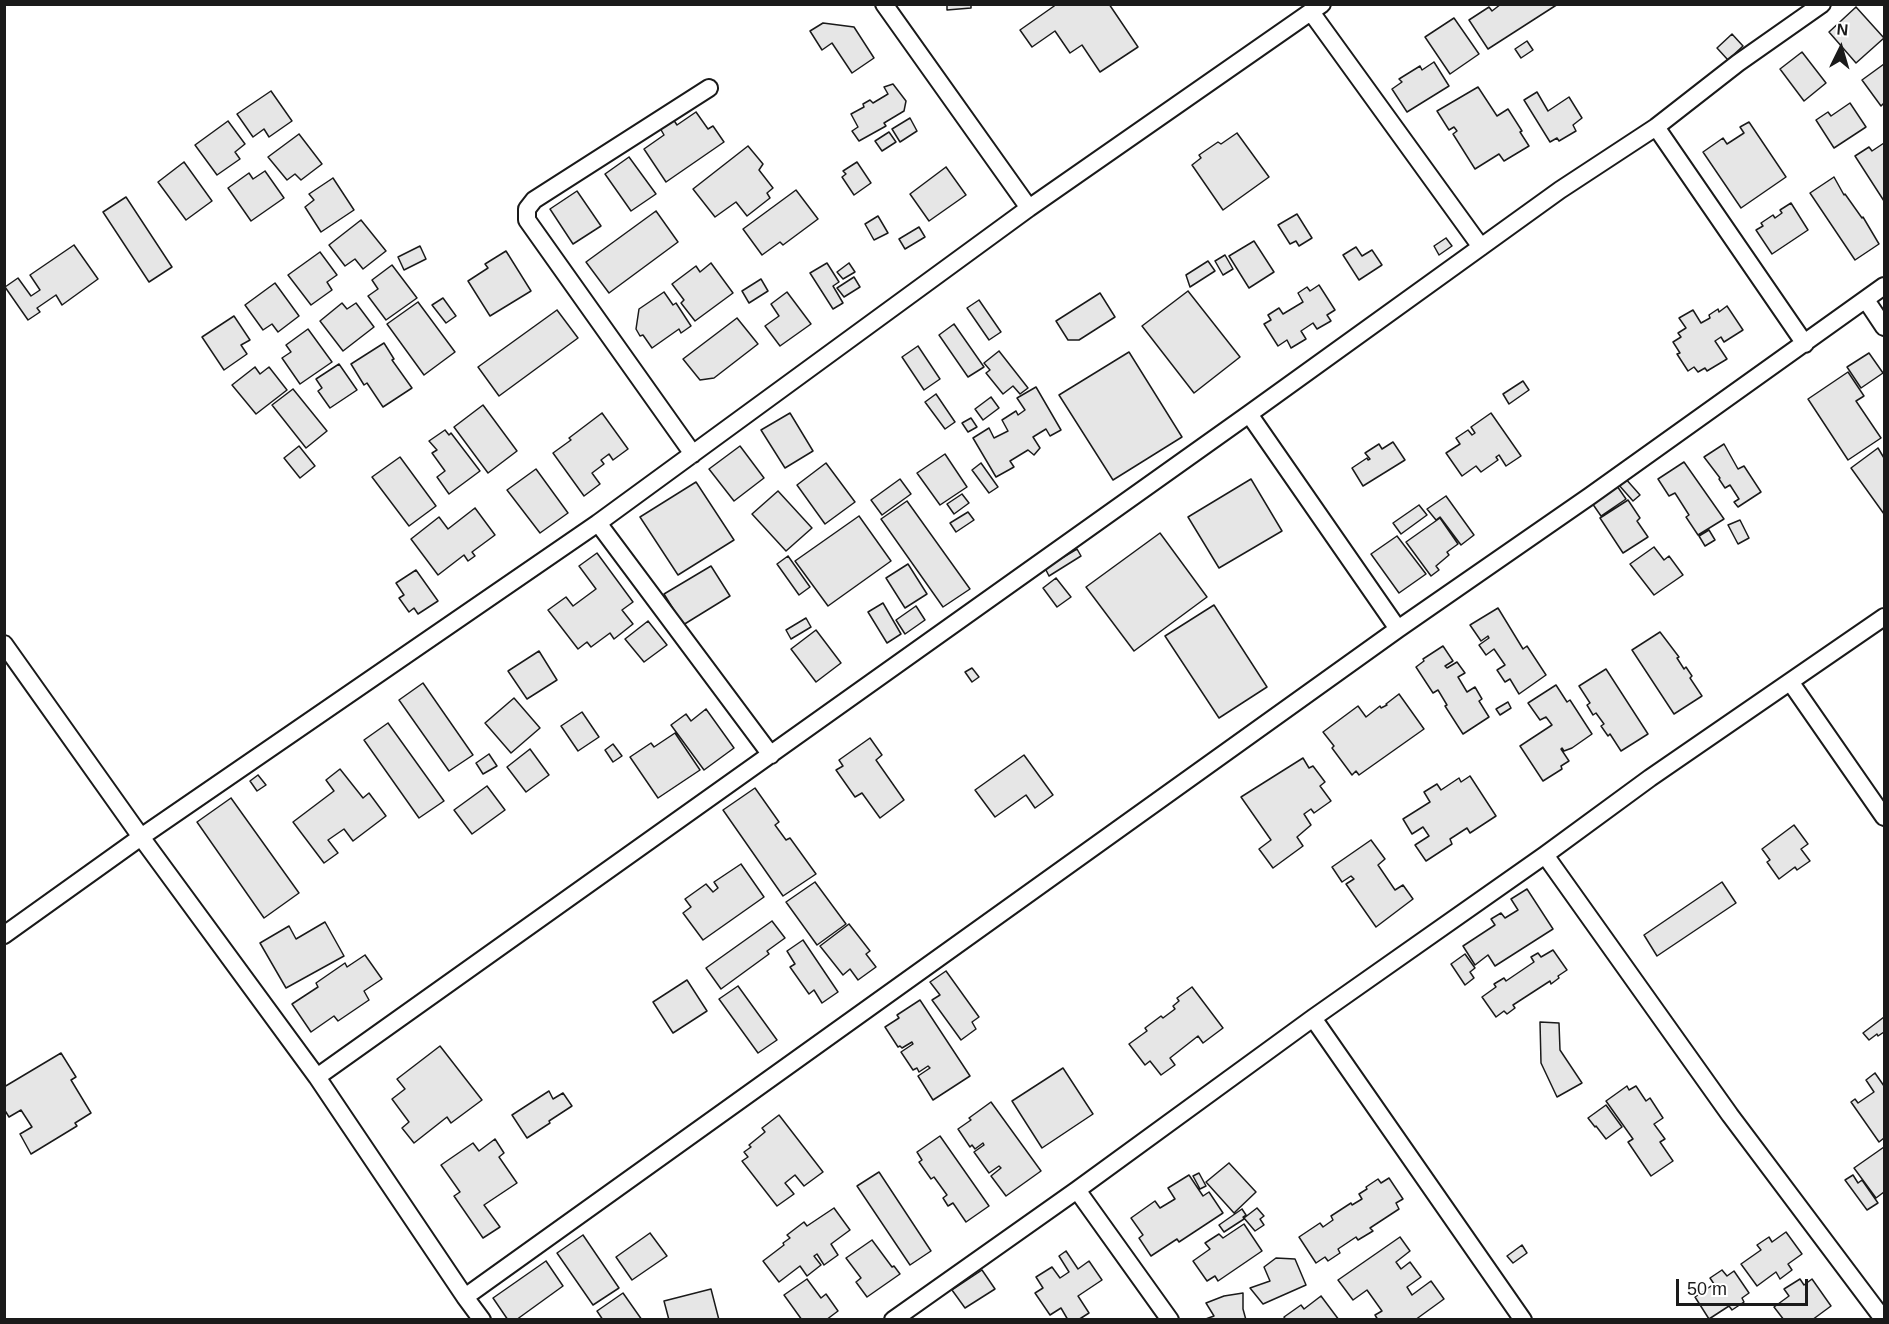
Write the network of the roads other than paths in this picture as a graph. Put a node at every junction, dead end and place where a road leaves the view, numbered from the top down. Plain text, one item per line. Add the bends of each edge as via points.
1 (884, 4) edge
2 (1822, 4) edge
3 (1317, 8) edge
4 (709, 88) dead end
5 (1656, 127) junction
6 (1029, 208) junction
7 (1481, 247) junction
8 (1884, 286) edge
9 (1866, 300) junction
10 (1884, 327) edge
11 (1805, 344) junction
12 (1249, 414) junction
13 (693, 454) junction
14 (598, 523) junction
15 (1884, 617) edge
16 (1398, 629) junction
17 (4, 644) edge
18 (1791, 683) junction
19 (771, 755) junction
20 (1884, 817) edge
21 (141, 837) junction
22 (1545, 855) junction
23 (4, 935) edge
24 (1313, 1018) junction
25 (317, 1077) junction
26 (1077, 1190) junction
27 (465, 1297) junction
28 (482, 1320) edge
29 (893, 1320) edge
30 (1170, 1320) edge
31 (1523, 1320) edge
32 (1884, 1320) edge

1 - 6 street
2 - 5 street
3 - 6 street
3 - 7 street
4 - 13 street via 534,200 527,209 526,220
5 - 7 street
5 - 11 street
6 - 13 street
7 - 12 street
8 - 9 street
9 - 10 street
9 - 11 street
11 - 16 street
12 - 16 street
12 - 19 street
13 - 14 street
14 - 19 street
14 - 21 street
15 - 18 street
16 - 27 street
17 - 21 street
18 - 20 street
18 - 22 street
19 - 25 street
21 - 23 street
21 - 25 street
22 - 24 street
22 - 32 street via 1730,1115
24 - 26 street
24 - 31 street
25 - 27 street
26 - 29 street
26 - 30 street
27 - 28 street

